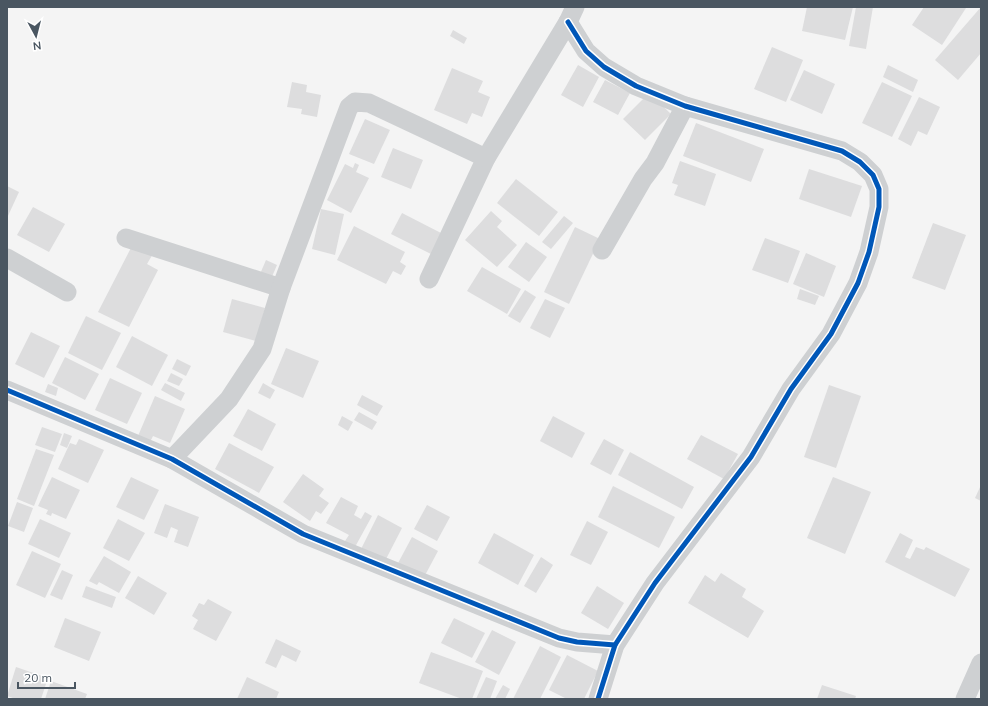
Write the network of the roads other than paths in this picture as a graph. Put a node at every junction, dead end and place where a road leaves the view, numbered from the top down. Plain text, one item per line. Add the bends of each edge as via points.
1 (572, 15) edge
2 (685, 106) junction
3 (486, 158) junction
4 (126, 238) dead end
5 (602, 250) dead end
6 (7, 258) edge
7 (429, 279) dead end
8 (281, 288) junction
9 (67, 292) dead end
10 (7, 390) edge
11 (172, 460) junction
12 (615, 645) junction
13 (981, 663) edge
14 (598, 699) edge
15 (965, 699) edge

1 - 2 street via 586,51 604,67 636,86
1 - 3 street
2 - 5 street via 655,163 642,179
2 - 12 street via 842,151 860,162 873,175 879,189 879,207 869,252 858,283 831,334 791,389 751,457 654,583
3 - 7 street
3 - 8 street via 369,103 356,102 349,107
4 - 8 street
6 - 9 street
8 - 11 street via 262,349 250,369 229,399
10 - 11 street
11 - 12 street via 303,534 559,638
12 - 14 street
13 - 15 street

